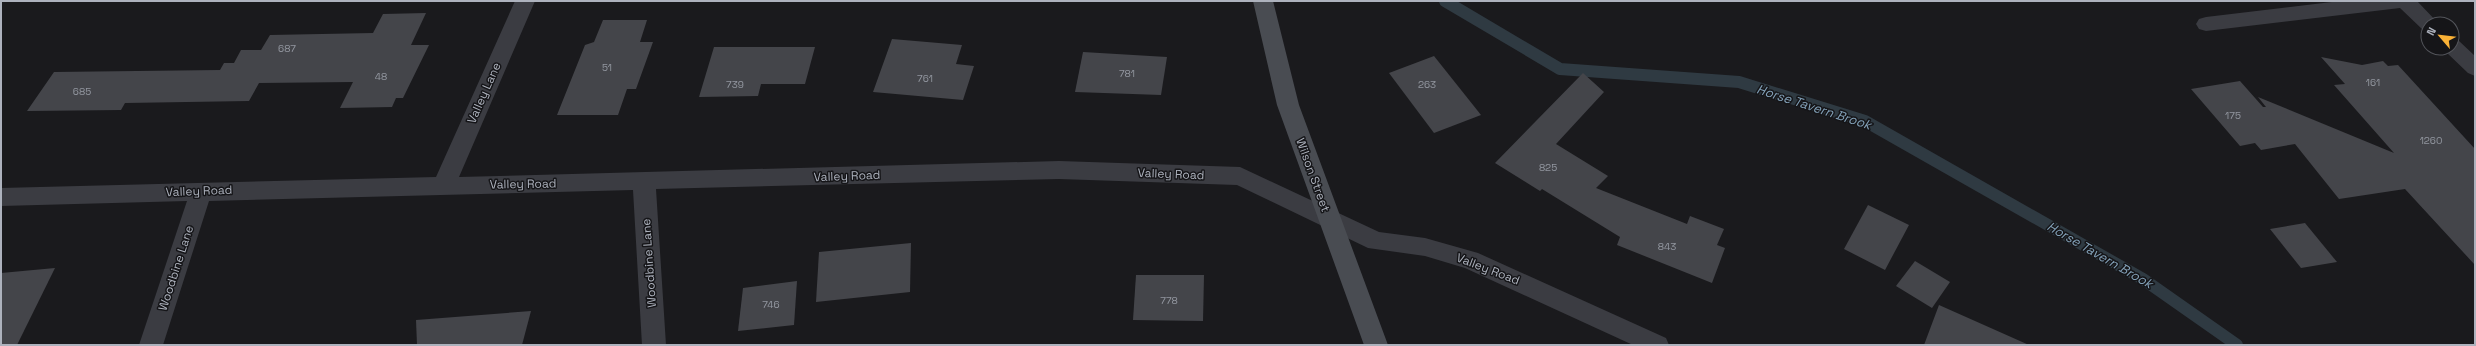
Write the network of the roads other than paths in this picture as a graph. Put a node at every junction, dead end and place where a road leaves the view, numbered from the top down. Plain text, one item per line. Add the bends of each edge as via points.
1 (525, 1) edge
2 (2400, 1) edge
3 (2405, 1) edge
4 (1264, 6) edge
5 (2421, 16) edge
6 (2206, 24) dead end
7 (2460, 54) edge
8 (2475, 68) edge
9 (644, 181) junction
10 (444, 185) junction
11 (201, 191) junction
12 (1, 197) edge
13 (1328, 216) junction
14 (151, 345) edge
15 (654, 345) edge
16 (1376, 345) edge
17 (1657, 345) edge

1 - 10 street, Valley Lane
2 - 6 street
3 - 5 street
4 - 13 main road, Wilson Street via 1288,105
7 - 8 street
9 - 10 street, Valley Road
9 - 13 street, Valley Road via 1058,170 1240,176
9 - 15 street, Woodbine Lane
10 - 11 street, Valley Road
11 - 12 street, Valley Road
11 - 14 street, Woodbine Lane
13 - 16 main road, Wilson Street
13 - 17 street, Valley Road via 1376,241 1425,247 1470,260

